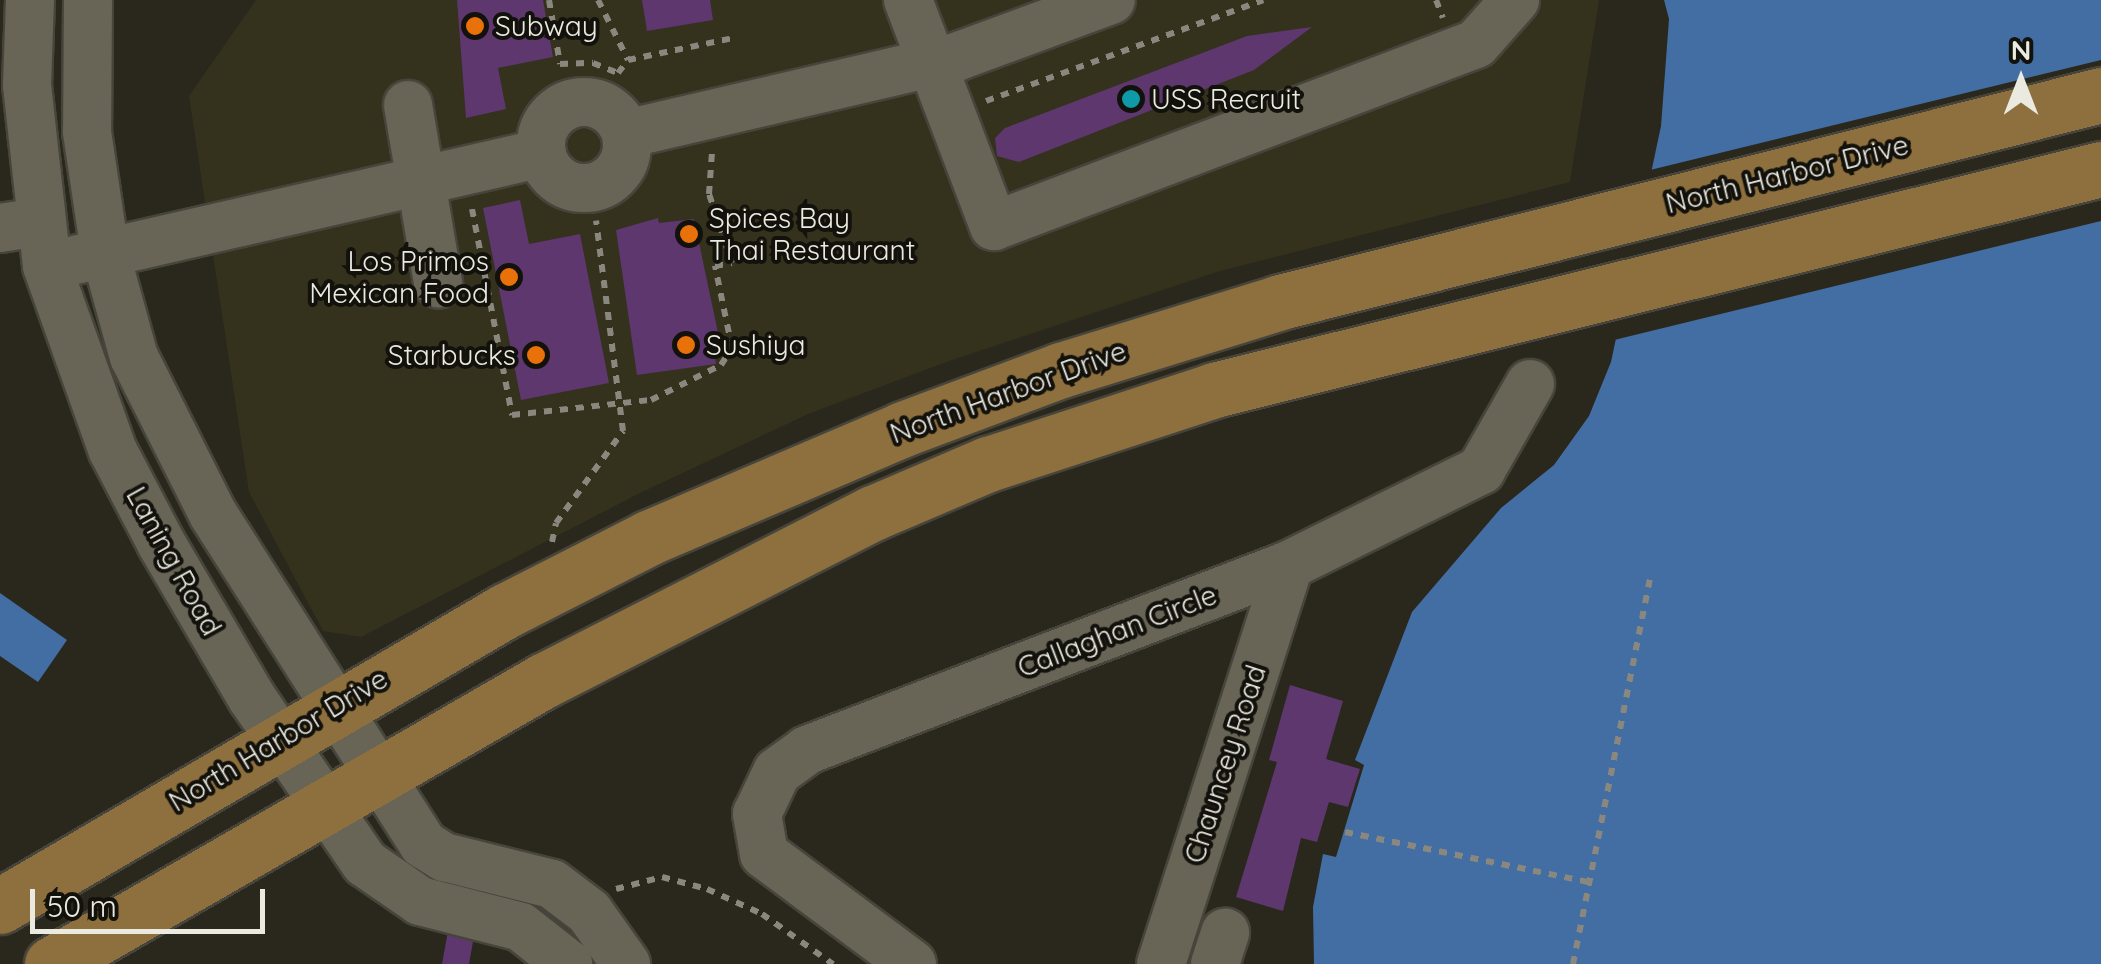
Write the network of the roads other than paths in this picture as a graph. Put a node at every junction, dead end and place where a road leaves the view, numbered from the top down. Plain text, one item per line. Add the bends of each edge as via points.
1 (30, 0) edge
2 (88, 0) edge
3 (908, 0) edge
4 (1111, 0) edge
5 (1515, 0) edge
6 (927, 62) junction
7 (2101, 95) edge
8 (408, 105) dead end
9 (2101, 169) edge
10 (421, 181) junction
11 (29, 239) edge
12 (105, 252) junction
13 (438, 282) dead end
14 (1530, 384) dead end
15 (1289, 565) junction
16 (335, 708) junction
17 (280, 739) junction
18 (376, 772) junction
19 (323, 802) junction
20 (0, 906) edge
21 (584, 908) junction
22 (540, 954) edge
23 (52, 964) edge
24 (626, 964) edge
25 (912, 964) edge
26 (1161, 964) edge

1 - 11 street, Laning Road
2 - 12 street, Laning Road via 87,132
3 - 6 street
4 - 6 street via 1027,34
5 - 6 street via 1476,44 994,226
6 - 10 street via 626,134 625,161 594,187 555,178 542,154
7 - 16 main road, North Harbor Drive via 1430,264 1120,350 843,453 574,576
8 - 10 street
9 - 18 main road via 1136,411 928,488
10 - 12 street
10 - 13 street
11 - 12 street
11 - 17 street, Laning Road via 113,451
12 - 16 street, Laning Road via 156,409
14 - 15 street, Callaghan Circle via 1481,470
15 - 25 street, Callaghan Circle via 792,759 766,788 757,824 764,854
15 - 26 street, Chauncey Road
16 - 17 main road, North Harbor Drive
16 - 18 street, Laning Road
17 - 19 street, Laning Road
17 - 20 main road, North Harbor Drive
18 - 19 main road
18 - 21 street, Laning Road via 411,832 432,852 530,875
19 - 22 street, Laning Road via 365,863 402,892
19 - 23 main road
21 - 22 street
21 - 24 street, Laning Road

